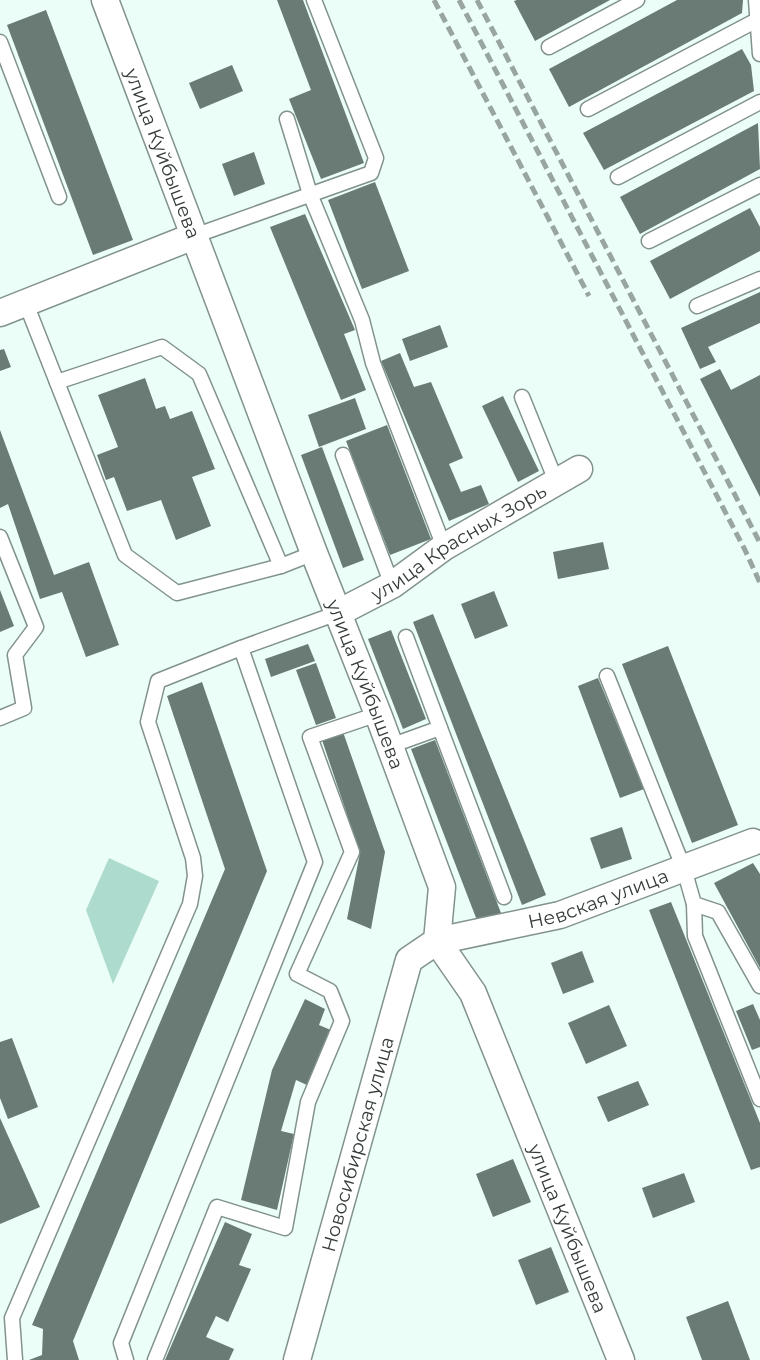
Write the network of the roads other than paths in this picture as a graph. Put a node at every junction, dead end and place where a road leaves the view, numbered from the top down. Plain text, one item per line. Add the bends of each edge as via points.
1 (105, 0) edge
2 (314, 0) edge
3 (637, 0) edge
4 (756, 0) edge
5 (759, 19) edge
6 (0, 42) edge
7 (550, 47) dead end
8 (760, 54) edge
9 (760, 102) edge
10 (588, 109) dead end
11 (287, 118) dead end
12 (618, 177) dead end
13 (760, 185) edge
14 (310, 194) junction
15 (59, 197) dead end
16 (194, 236) junction
17 (649, 241) dead end
18 (760, 279) edge
19 (25, 301) junction
20 (697, 306) dead end
21 (0, 313) edge
22 (57, 382) junction
23 (522, 397) dead end
24 (343, 455) dead end
25 (567, 475) joint
26 (0, 537) edge
27 (444, 547) junction
28 (314, 553) junction
29 (281, 566) junction
30 (392, 585) junction
31 (338, 613) junction
32 (406, 637) dead end
33 (241, 648) junction
34 (607, 676) dead end
35 (378, 714) junction
36 (0, 718) edge
37 (440, 728) junction
38 (390, 746) junction
39 (757, 848) edge
40 (684, 869) junction
41 (504, 897) dead end
42 (694, 904) junction
43 (436, 941) junction
44 (760, 986) edge
45 (760, 1099) edge
46 (15, 1360) edge
47 (126, 1360) edge
48 (155, 1360) edge
49 (297, 1360) edge
50 (621, 1360) edge

1 - 16 street, улица Куйбышева
2 - 14 lane via 376,158 371,173
3 - 7 lane
4 - 5 lane
5 - 8 lane
5 - 10 lane
6 - 15 lane
9 - 12 lane
11 - 14 lane
13 - 17 lane
14 - 16 lane
14 - 27 lane via 362,320 373,363
16 - 19 street
16 - 28 street, улица Куйбышева
18 - 20 lane
19 - 21 street
19 - 22 lane
22 - 29 lane via 125,555 177,593
22 - 29 lane via 162,347 199,374
23 - 25 lane
24 - 30 lane
25 - 27 street, улица Красных Зорь
26 - 36 lane via 36,627 15,655 24,708
27 - 30 street, улица Красных Зорь
28 - 29 lane
28 - 31 street, улица Куйбышева
30 - 31 street, улица Красных Зорь
31 - 33 lane
31 - 35 street, улица Куйбышева
32 - 37 lane
33 - 46 lane via 158,681 148,722 193,858 190,904 12,1318
33 - 47 lane via 315,862 121,1343
34 - 40 lane
35 - 38 street, улица Куйбышева
35 - 48 lane via 310,737 352,852 297,974 330,990 342,1021 308,1102 285,1228 217,1207
37 - 38 lane
37 - 41 lane
38 - 43 street, улица Куйбышева via 442,887
39 - 40 street, Невская улица
40 - 42 lane
40 - 43 street, Невская улица via 560,915
42 - 44 lane via 719,912
42 - 45 lane via 695,936
43 - 49 street, Новосибирская улица via 409,960
43 - 50 street, улица Куйбышева via 473,993

